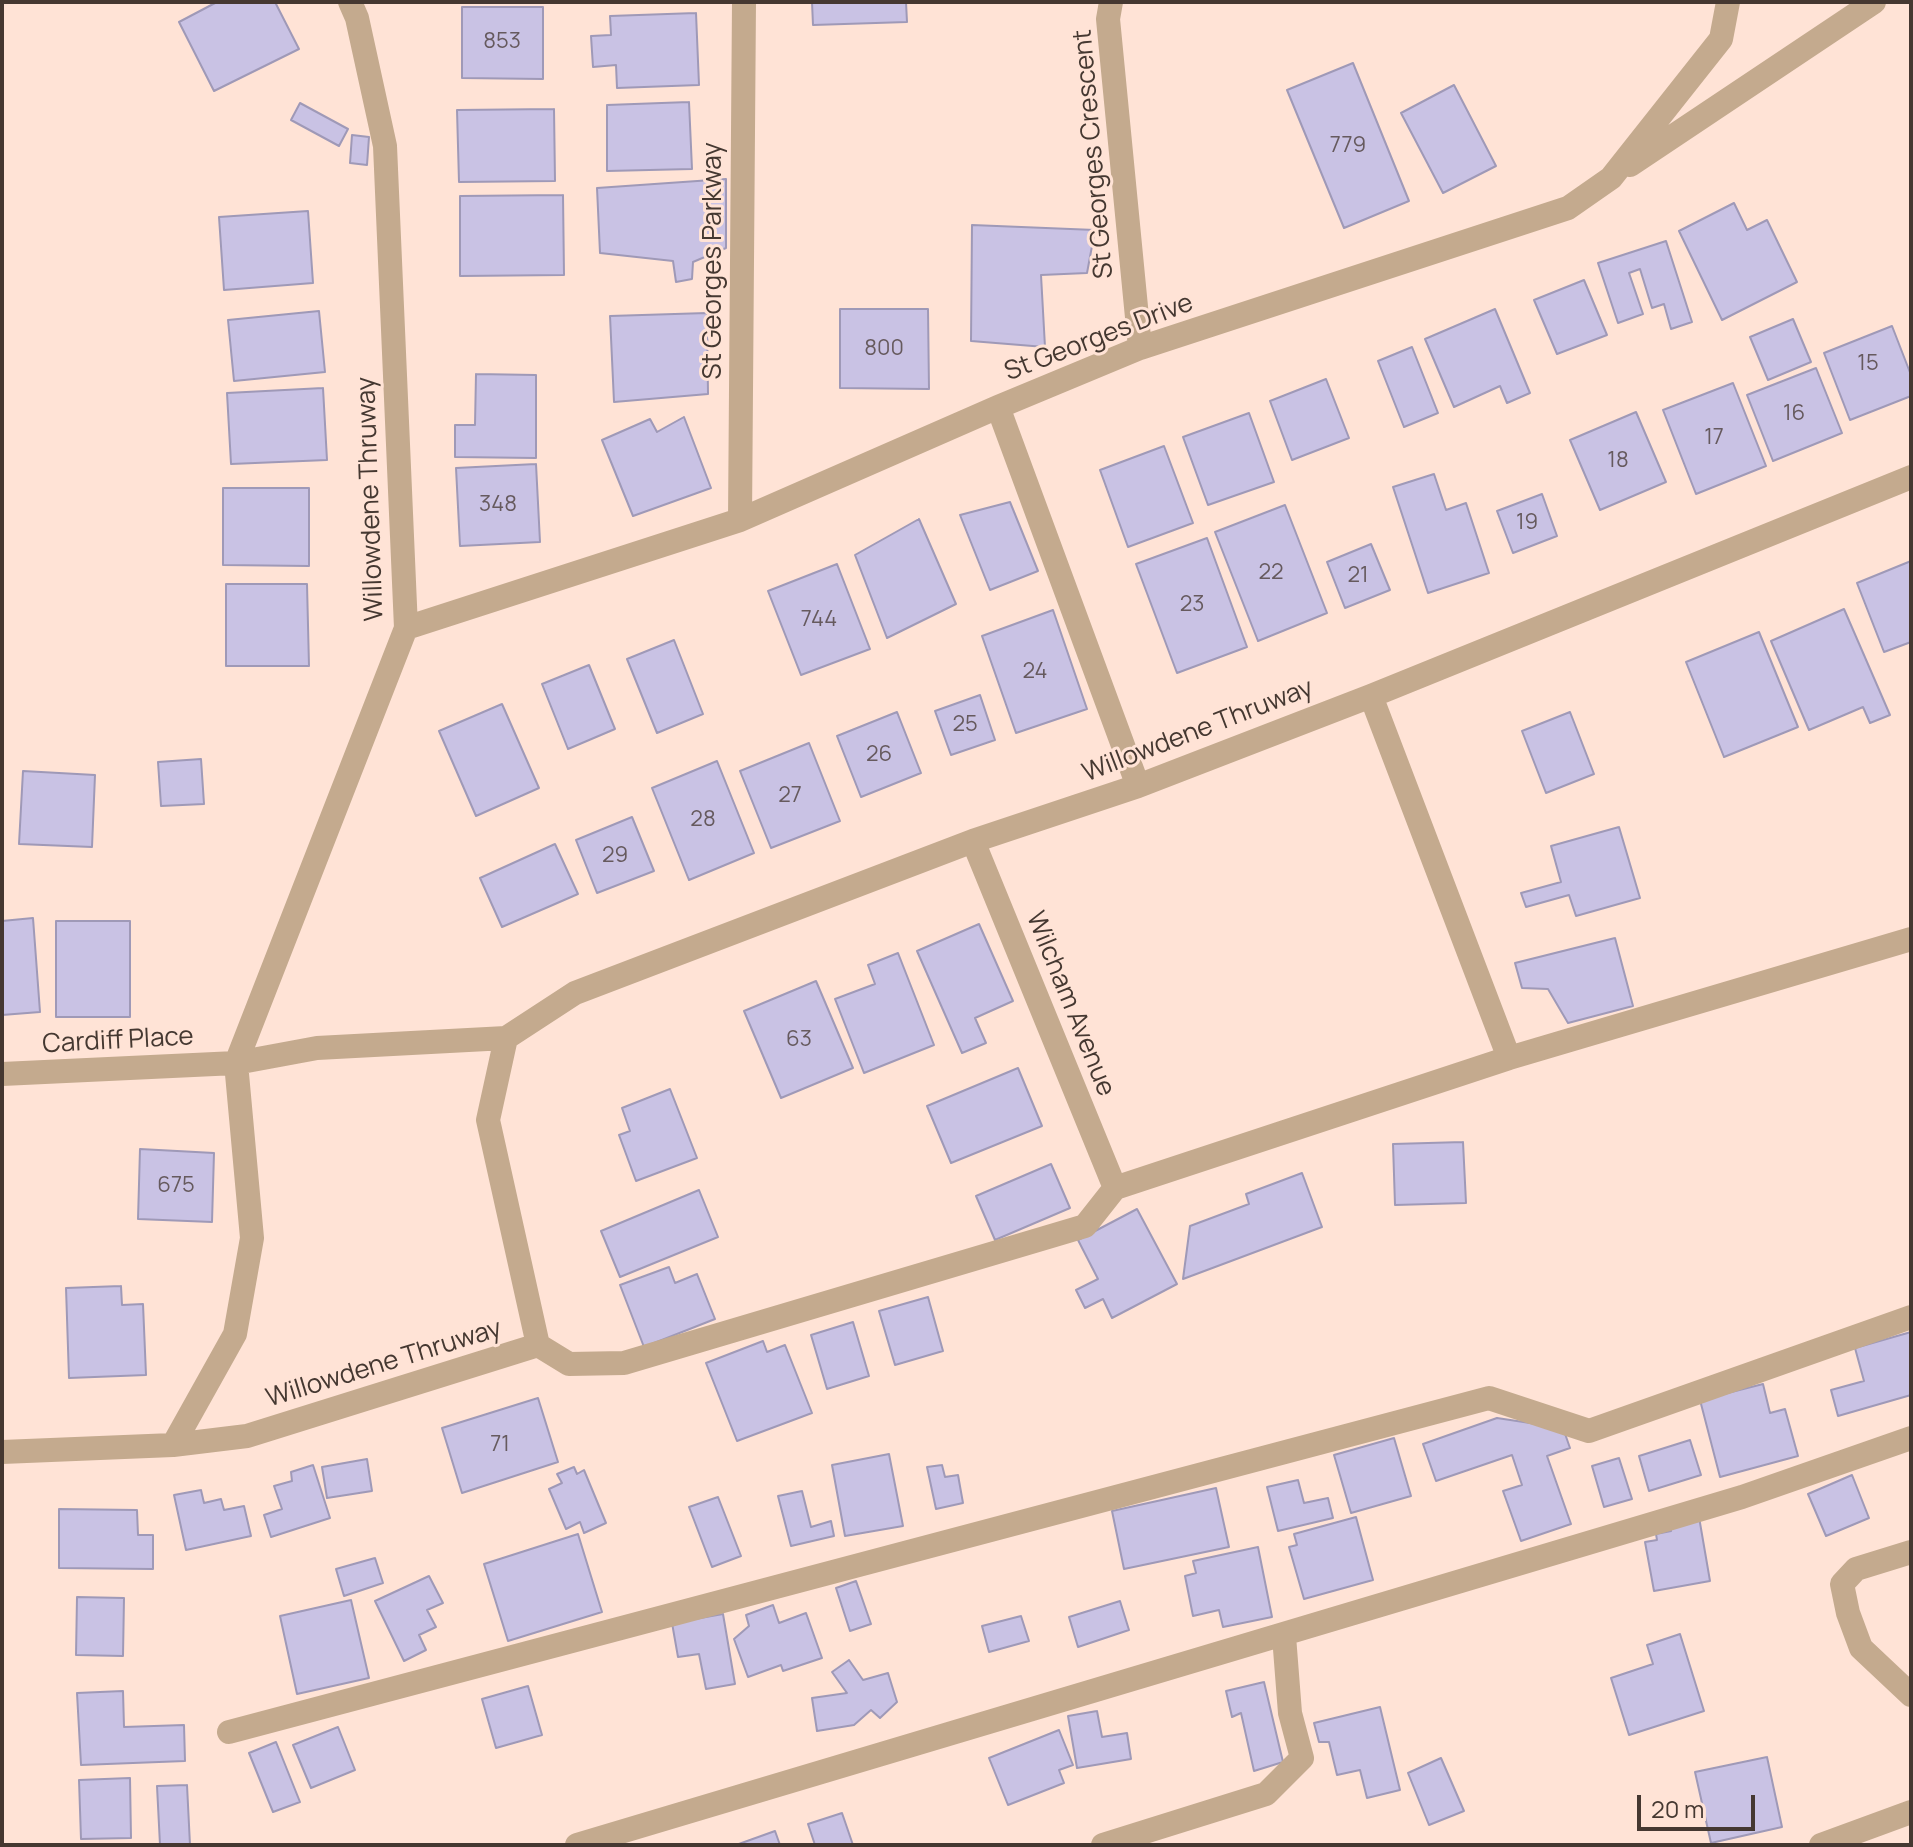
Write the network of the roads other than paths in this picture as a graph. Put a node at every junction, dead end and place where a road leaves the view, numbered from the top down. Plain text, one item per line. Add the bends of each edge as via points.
1 (350, 2) edge
2 (744, 2) edge
3 (1111, 2) edge
4 (1728, 2) edge
5 (1874, 2) edge
6 (1611, 178) junction
7 (1140, 348) junction
8 (998, 407) junction
9 (1911, 477) edge
10 (740, 520) junction
11 (406, 628) junction
12 (1371, 696) junction
13 (1138, 786) junction
14 (973, 841) junction
15 (1911, 939) edge
16 (506, 1038) junction
17 (1509, 1058) junction
18 (236, 1063) junction
19 (2, 1074) edge
20 (1115, 1188) junction
21 (1911, 1317) edge
22 (538, 1345) junction
23 (1911, 1438) edge
24 (173, 1445) junction
25 (2, 1452) edge
26 (1911, 1552) edge
27 (1284, 1636) junction
28 (1911, 1695) edge
29 (229, 1732) dead end
30 (1911, 1812) edge
31 (577, 1845) edge
32 (1103, 1845) edge
33 (1821, 1845) edge

1 - 11 street, Willowdene Thruway via 385,146
2 - 10 street, St Georges Parkway
3 - 7 street, St Georges Crescent via 1108,19
4 - 6 street, St Georges Drive via 1721,39
5 - 6 street
6 - 7 street, St Georges Drive via 1568,208
7 - 8 street, St Georges Drive
8 - 10 street, St Georges Drive
8 - 13 street
9 - 12 street, Willowdene Thruway
10 - 11 street, St Georges Drive
11 - 18 street, Willowdene Thruway
12 - 13 street, Willowdene Thruway
12 - 17 street
13 - 14 street, Willowdene Thruway
14 - 16 street, Willowdene Thruway via 575,993
14 - 20 street, Wilcham Avenue
15 - 17 street
16 - 18 street via 317,1048
16 - 22 street, Willowdene Thruway via 488,1120
17 - 20 street
18 - 19 street, Cardiff Place
18 - 24 street, Willowdene Thruway via 252,1238 235,1334
20 - 22 street via 1085,1226 624,1363 569,1364
21 - 29 street via 1589,1431 1489,1398
22 - 24 street, Willowdene Thruway via 247,1436
23 - 27 street via 1742,1497
24 - 25 street, Willowdene Thruway
26 - 28 street via 1856,1569 1842,1584 1861,1648
27 - 31 street
27 - 32 street via 1290,1713 1302,1758 1266,1794
30 - 33 street

